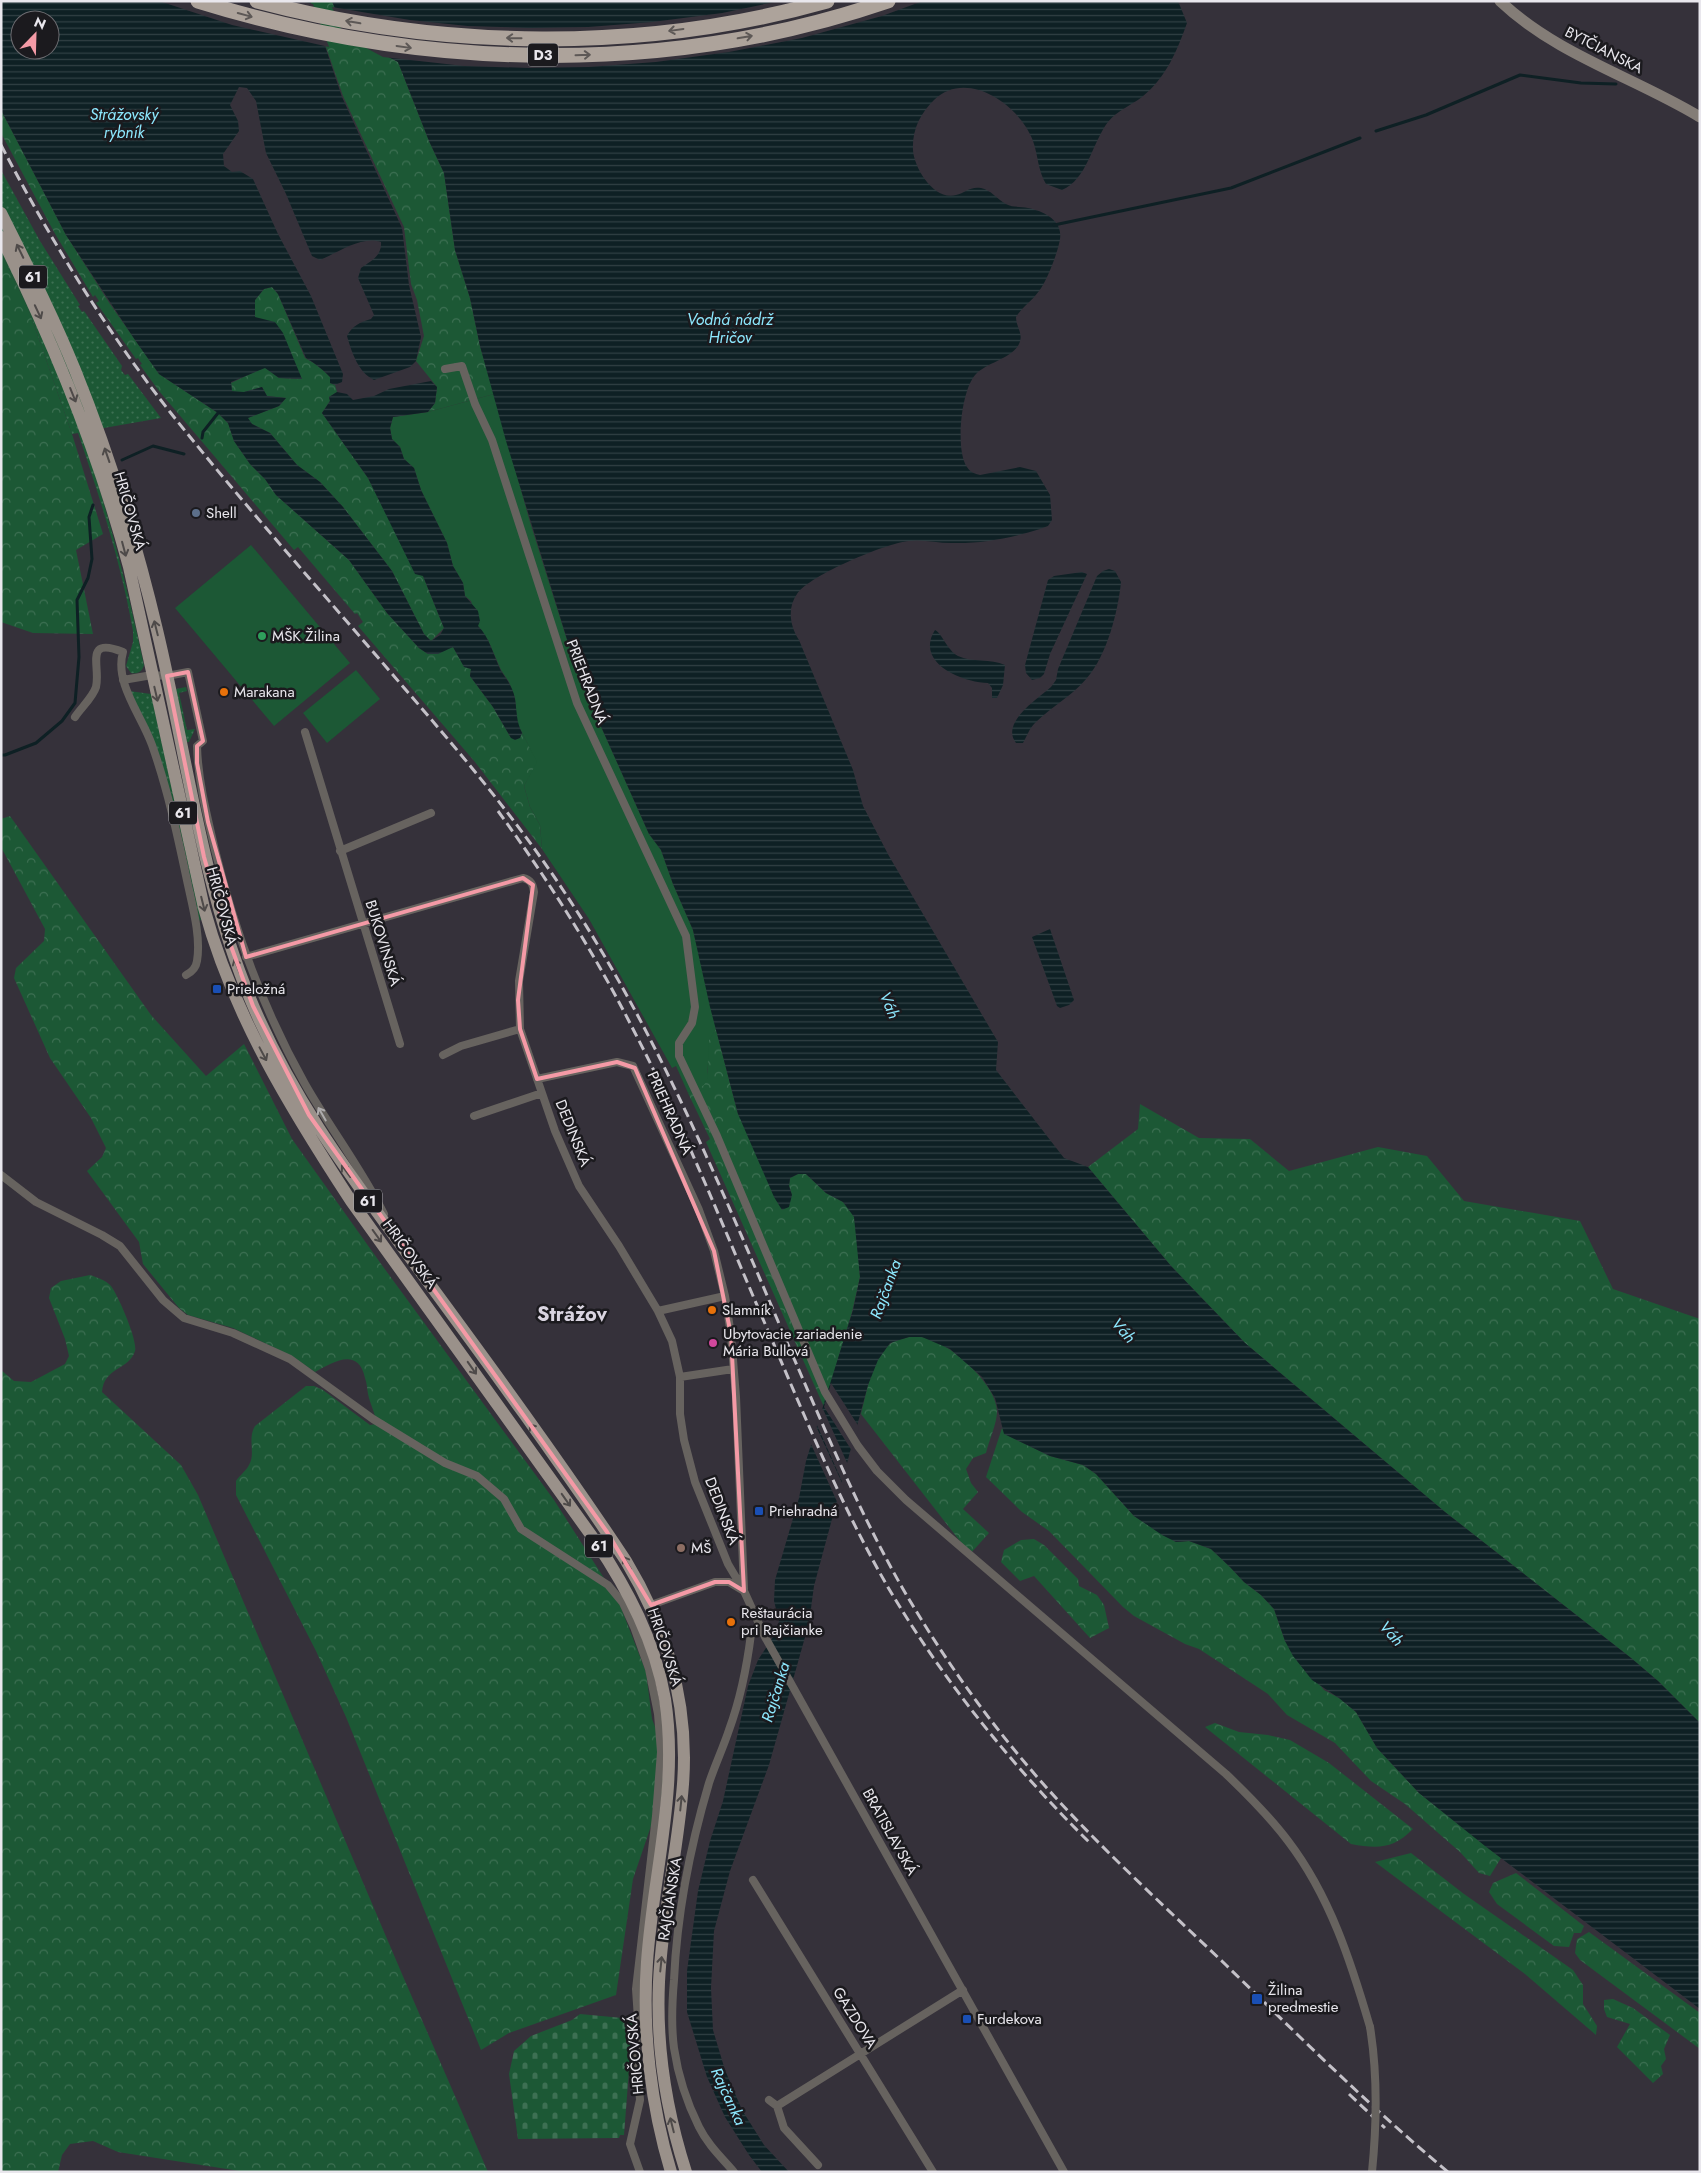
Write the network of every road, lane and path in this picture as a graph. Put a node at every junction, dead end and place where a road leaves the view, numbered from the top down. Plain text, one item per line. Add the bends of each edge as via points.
1 (198, 1) edge
2 (257, 1) edge
3 (827, 1) edge
4 (888, 1) edge
5 (1500, 1) edge
6 (1700, 117) edge
7 (1, 213) edge
8 (1, 237) edge
9 (445, 369) dead end
10 (152, 675) junction
11 (167, 676) junction
12 (123, 680) junction
13 (75, 717) dead end
14 (305, 732) dead end
15 (197, 746) junction
16 (183, 750) junction
17 (430, 813) dead end
18 (340, 851) junction
19 (363, 924) junction
20 (246, 957) junction
21 (186, 976) dead end
22 (520, 1029) junction
23 (400, 1044) dead end
24 (442, 1055) dead end
25 (538, 1079) junction
26 (542, 1093) junction
27 (474, 1116) dead end
28 (1, 1175) edge
29 (395, 1236) junction
30 (725, 1296) junction
31 (658, 1311) junction
32 (733, 1369) junction
33 (680, 1377) junction
34 (744, 1591) junction
35 (651, 1605) junction
36 (760, 1628) junction
37 (752, 1880) dead end
38 (962, 1990) junction
39 (860, 2053) junction
40 (769, 2100) dead end
41 (777, 2106) junction
42 (818, 2165) dead end
43 (640, 2172) edge
44 (671, 2172) edge
45 (686, 2172) edge
46 (734, 2172) edge
47 (933, 2172) edge
48 (1064, 2172) edge
49 (1372, 2172) edge

1 -> 4 highway, D3 via 270,22 360,41 453,52 559,56 711,43 811,23
3 -> 2 highway, D3 via 707,26 560,39 411,31 329,18
5 - 6 main road, BYTČIANSKA via 1528,25 1568,50
11 -> 7 main road, HRIČOVSKÁ / 61 via 138,559 100,434 64,343
8 -> 10 main road, HRIČOVSKÁ / 61 via 55,350 102,475 129,566
9 - 49 street, PRIEHRADNÁ, bridge via 462,366 492,440 577,703 686,936 695,1010 692,1023 678,1046 679,1056 718,1138 825,1392 858,1446 906,1500 1226,1774 1272,1821 1298,1855 1327,1906 1352,1968 1370,2027 1377,2086
10 - 11 street
10 - 12 street
10 -> 44 main road, HRIČOVSKÁ / 61 via 210,931 259,1047 300,1121 351,1201 611,1564 637,1610 650,1642 664,1698 670,1760 647,1961 647,2009 655,2102
11 - 15 street, HRIČOVSKÁ via 188,672 203,741
11 - 16 main road, HRIČOVSKÁ / 61
12 - 13 street via 120,662 123,652 102,648 95,658 96,686
12 - 21 street via 161,770 185,867 196,923 197,952 194,970
14 - 18 street, BUKOVINSKÁ
15 - 16 street
15 - 20 street, HRIČOVSKÁ via 197,764 208,822 233,921
29 -> 16 main road, HRIČOVSKÁ / 61 via 309,1115 253,1006 216,904
17 - 18 street
18 - 19 street, BUKOVINSKÁ
19 - 20 street
19 - 22 street, DEDINSKÁ via 528,879 534,892 520,966
19 - 23 street, BUKOVINSKÁ
29 -> 20 street, HRIČOVSKÁ via 369,1184 328,1123 290,1056
22 - 24 street via 461,1046
22 - 25 street, DEDINSKÁ
25 - 26 street, DEDINSKÁ
25 - 30 street, PRIEHRADNÁ via 617,1062 628,1063 635,1068 699,1210
26 - 27 street
26 - 31 street, DEDINSKÁ via 579,1186 620,1246
28 - 43 street, HRIČOVSKÁ via 36,1202 120,1246 164,1300 184,1318 233,1333 290,1359 373,1419 445,1463 477,1476 504,1499 521,1530 604,1582 623,1603 649,1668 661,1752 636,1989 640,2100 630,2144
35 -> 29 main road, HRIČOVSKÁ / 61 via 607,1532
30 - 31 street
30 - 32 street, PRIEHRADNÁ
31 - 33 street, DEDINSKÁ via 672,1342
32 - 33 street
32 - 34 street, PRIEHRADNÁ
33 - 34 street, DEDINSKÁ via 680,1414 695,1482 725,1557
34 - 35 street via 730,1582 714,1582
34 - 36 street, BRATISLAVSKÁ
45 -> 35 main road, HRIČOVSKÁ / 61 via 666,2099 659,2010 661,1961 683,1782 683,1733 674,1673
36 - 38 street, BRATISLAVSKÁ
36 - 46 street, RAJČIANSKA via 751,1634 730,1727 709,1782 693,1847 680,1914 673,1987 674,2047 687,2098 705,2138
37 - 39 street, GAZDOVA
38 - 39 street
38 - 48 street, BRATISLAVSKÁ
39 - 41 street
39 - 47 street, GAZDOVA
40 - 41 street
41 - 42 street via 784,2128

